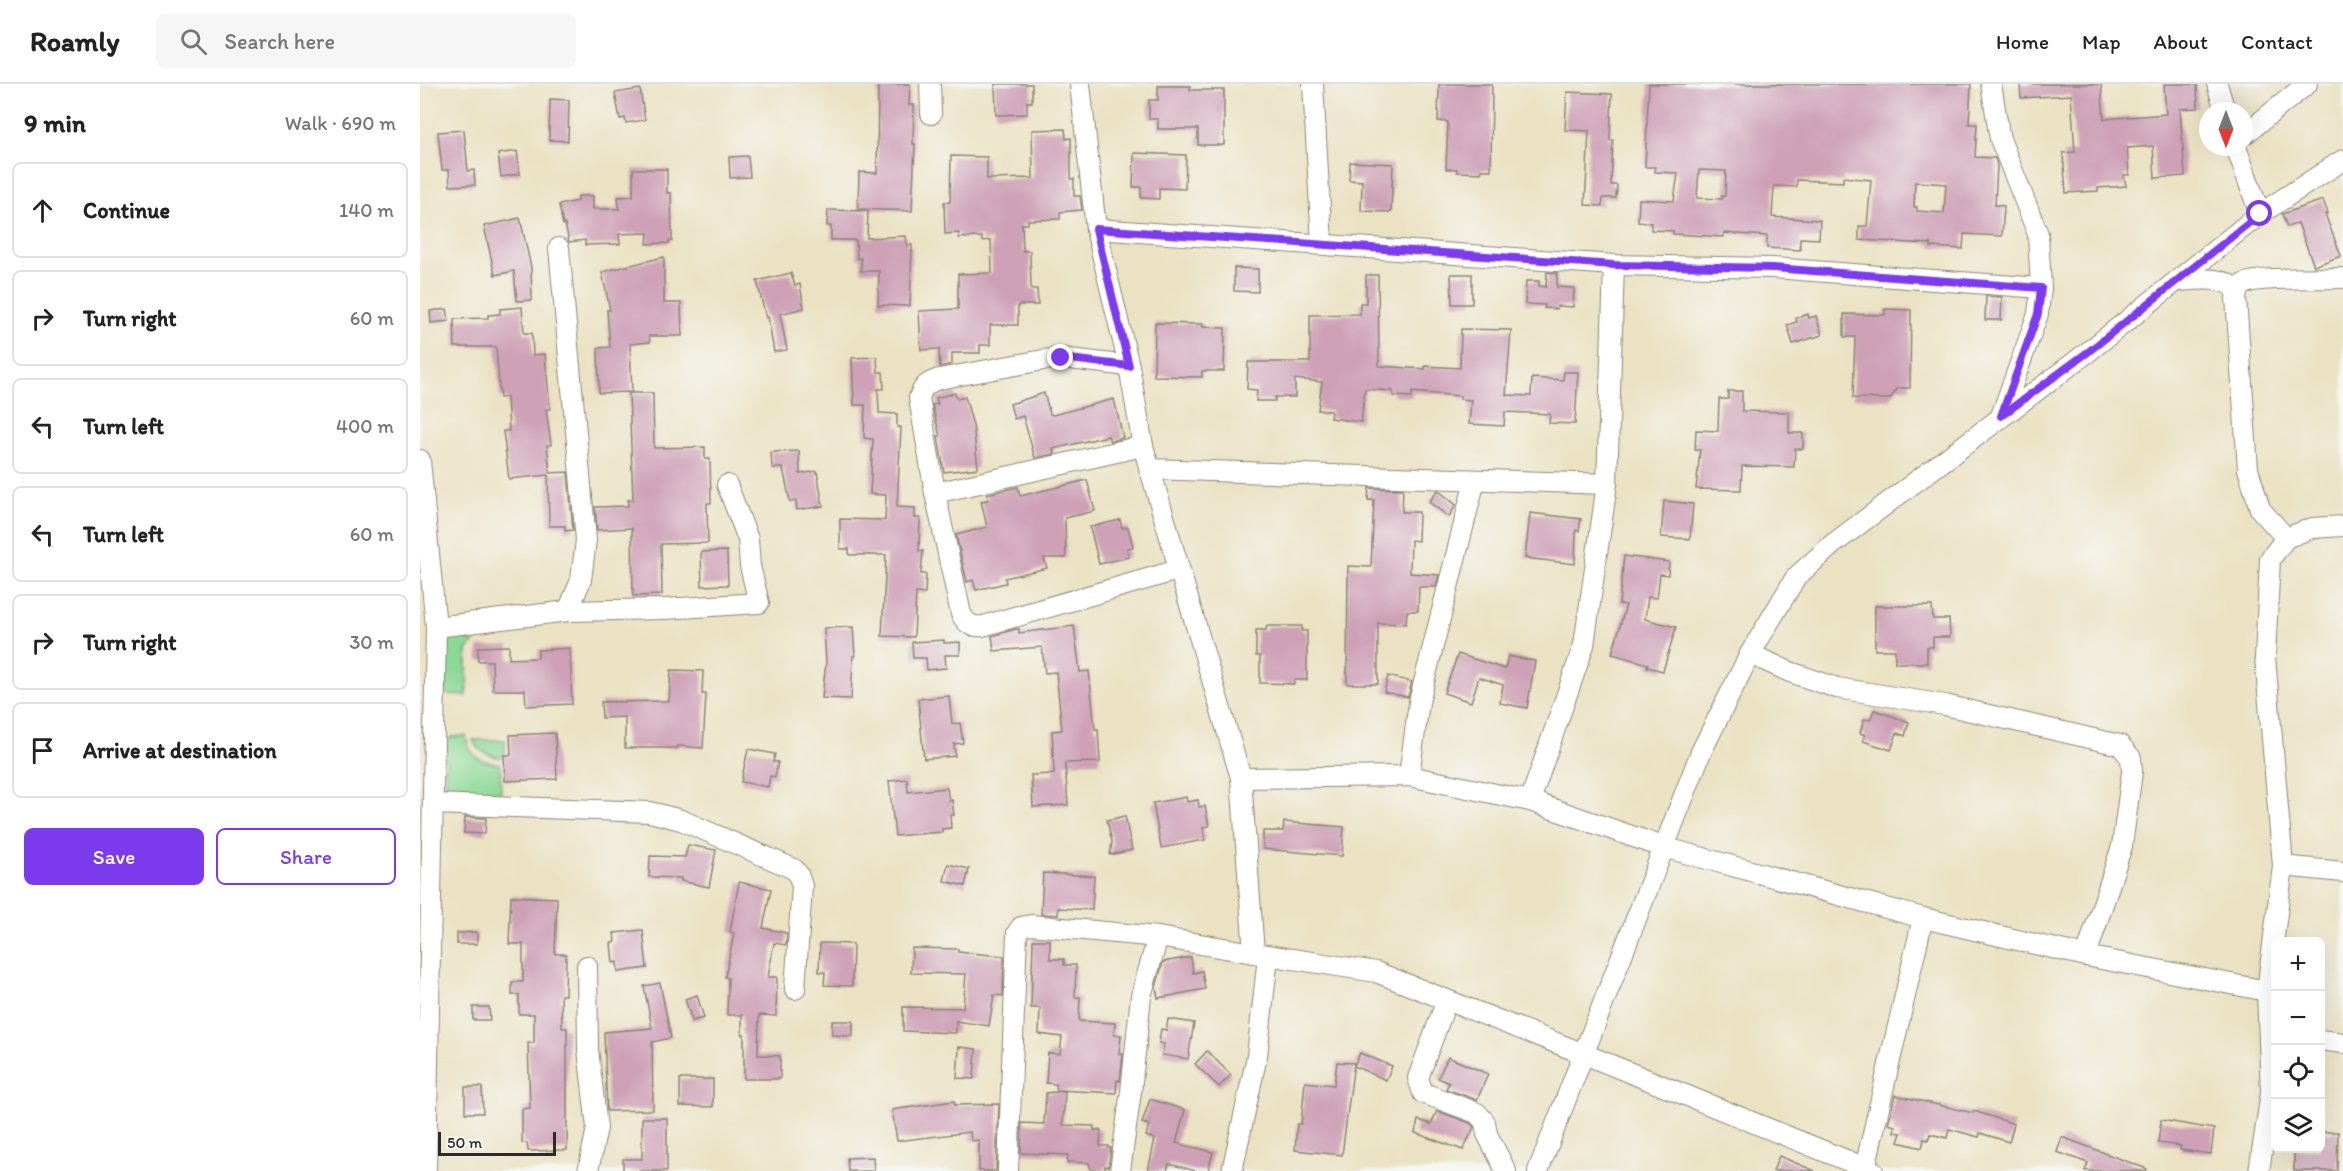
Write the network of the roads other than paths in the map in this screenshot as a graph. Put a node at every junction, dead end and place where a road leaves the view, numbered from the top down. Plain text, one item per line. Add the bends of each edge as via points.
1 (930, 84) edge
2 (1080, 84) edge
3 (1313, 84) edge
4 (1990, 84) edge
5 (2217, 84) edge
6 (2307, 84) edge
7 (2222, 102) edge
8 (932, 114) dead end
9 (2253, 128) edge
10 (2239, 156) edge
11 (2343, 160) edge
12 (2260, 214) junction
13 (1096, 229) junction
14 (1322, 244) junction
15 (559, 248) dead end
16 (1614, 265) junction
17 (2343, 278) edge
18 (2177, 281) junction
19 (2041, 288) junction
20 (2238, 290) junction
21 (1129, 366) junction
22 (2001, 416) junction
23 (1143, 446) junction
24 (420, 460) edge
25 (1149, 468) junction
26 (1474, 480) junction
27 (1606, 484) junction
28 (727, 485) dead end
29 (935, 493) junction
30 (2343, 526) edge
31 (2286, 538) junction
32 (1178, 570) junction
33 (568, 611) junction
34 (436, 627) junction
35 (1750, 654) junction
36 (427, 776) edge
37 (1409, 776) junction
38 (1241, 778) junction
39 (1530, 801) junction
40 (433, 804) junction
41 (1663, 847) junction
42 (2283, 866) junction
43 (2343, 872) edge
44 (1923, 918) junction
45 (1158, 937) junction
46 (425, 948) edge
47 (1261, 954) junction
48 (2086, 956) junction
49 (587, 966) dead end
50 (795, 989) dead end
51 (2267, 991) junction
52 (1447, 1000) junction
53 (2271, 1025) edge
54 (2325, 1041) edge
55 (2343, 1043) edge
56 (2272, 1045) edge
57 (1584, 1053) junction
58 (423, 1095) edge
59 (1869, 1169) edge
60 (426, 1171) edge
61 (588, 1171) edge
62 (1008, 1171) edge
63 (1120, 1171) edge
64 (1232, 1171) edge
65 (1506, 1171) edge
66 (1538, 1171) edge
67 (2259, 1171) edge

1 - 8 street
2 - 13 street
3 - 14 street
4 - 19 street via 2000,139 2038,234
5 - 7 street
6 - 9 street
10 - 12 street
11 - 12 street
12 - 18 street
13 - 14 street
13 - 21 street
14 - 16 street
15 - 33 street via 586,540 580,580
16 - 19 street via 1773,268
16 - 27 street
17 - 20 street via 2258,280 2243,284
18 - 20 street via 2214,279
18 - 22 street
19 - 22 street via 2038,314
20 - 31 street via 2248,468 2260,509
21 - 23 street
21 - 29 street via 1061,358 930,382 922,388 919,398
22 - 35 street via 1833,544 1796,577
23 - 25 street
23 - 29 street
24 - 34 street
25 - 26 street
25 - 32 street
26 - 27 street
26 - 37 street via 1419,702
27 - 39 street via 1584,645
28 - 33 street via 748,539 759,603
29 - 32 street via 961,614 974,626
30 - 31 street via 2312,528
31 - 42 street via 2270,559 2265,657
32 - 38 street
33 - 34 street
34 - 36 street
35 - 41 street via 1701,752
35 - 48 street via 1837,688 1945,705 2120,745 2131,758 2132,772 2122,846
36 - 40 street
37 - 38 street
37 - 39 street
38 - 47 street
39 - 41 street
40 - 46 street
40 - 50 street via 650,812 681,820 794,869 802,886
41 - 44 street
41 - 57 street
42 - 43 street
42 - 51 street
44 - 48 street
44 - 59 street
45 - 47 street
45 - 62 street via 1031,925 1021,927 1017,933
45 - 63 street via 1141,996
46 - 58 street
47 - 52 street via 1377,972
47 - 64 street via 1257,1056
48 - 51 street
49 - 61 street via 588,1048 597,1128
51 - 53 street
52 - 57 street
52 - 65 street via 1418,1078 1419,1086 1423,1092 1477,1113 1485,1122
54 - 55 street
56 - 67 street via 2271,1092
57 - 59 street
57 - 66 street
58 - 60 street

